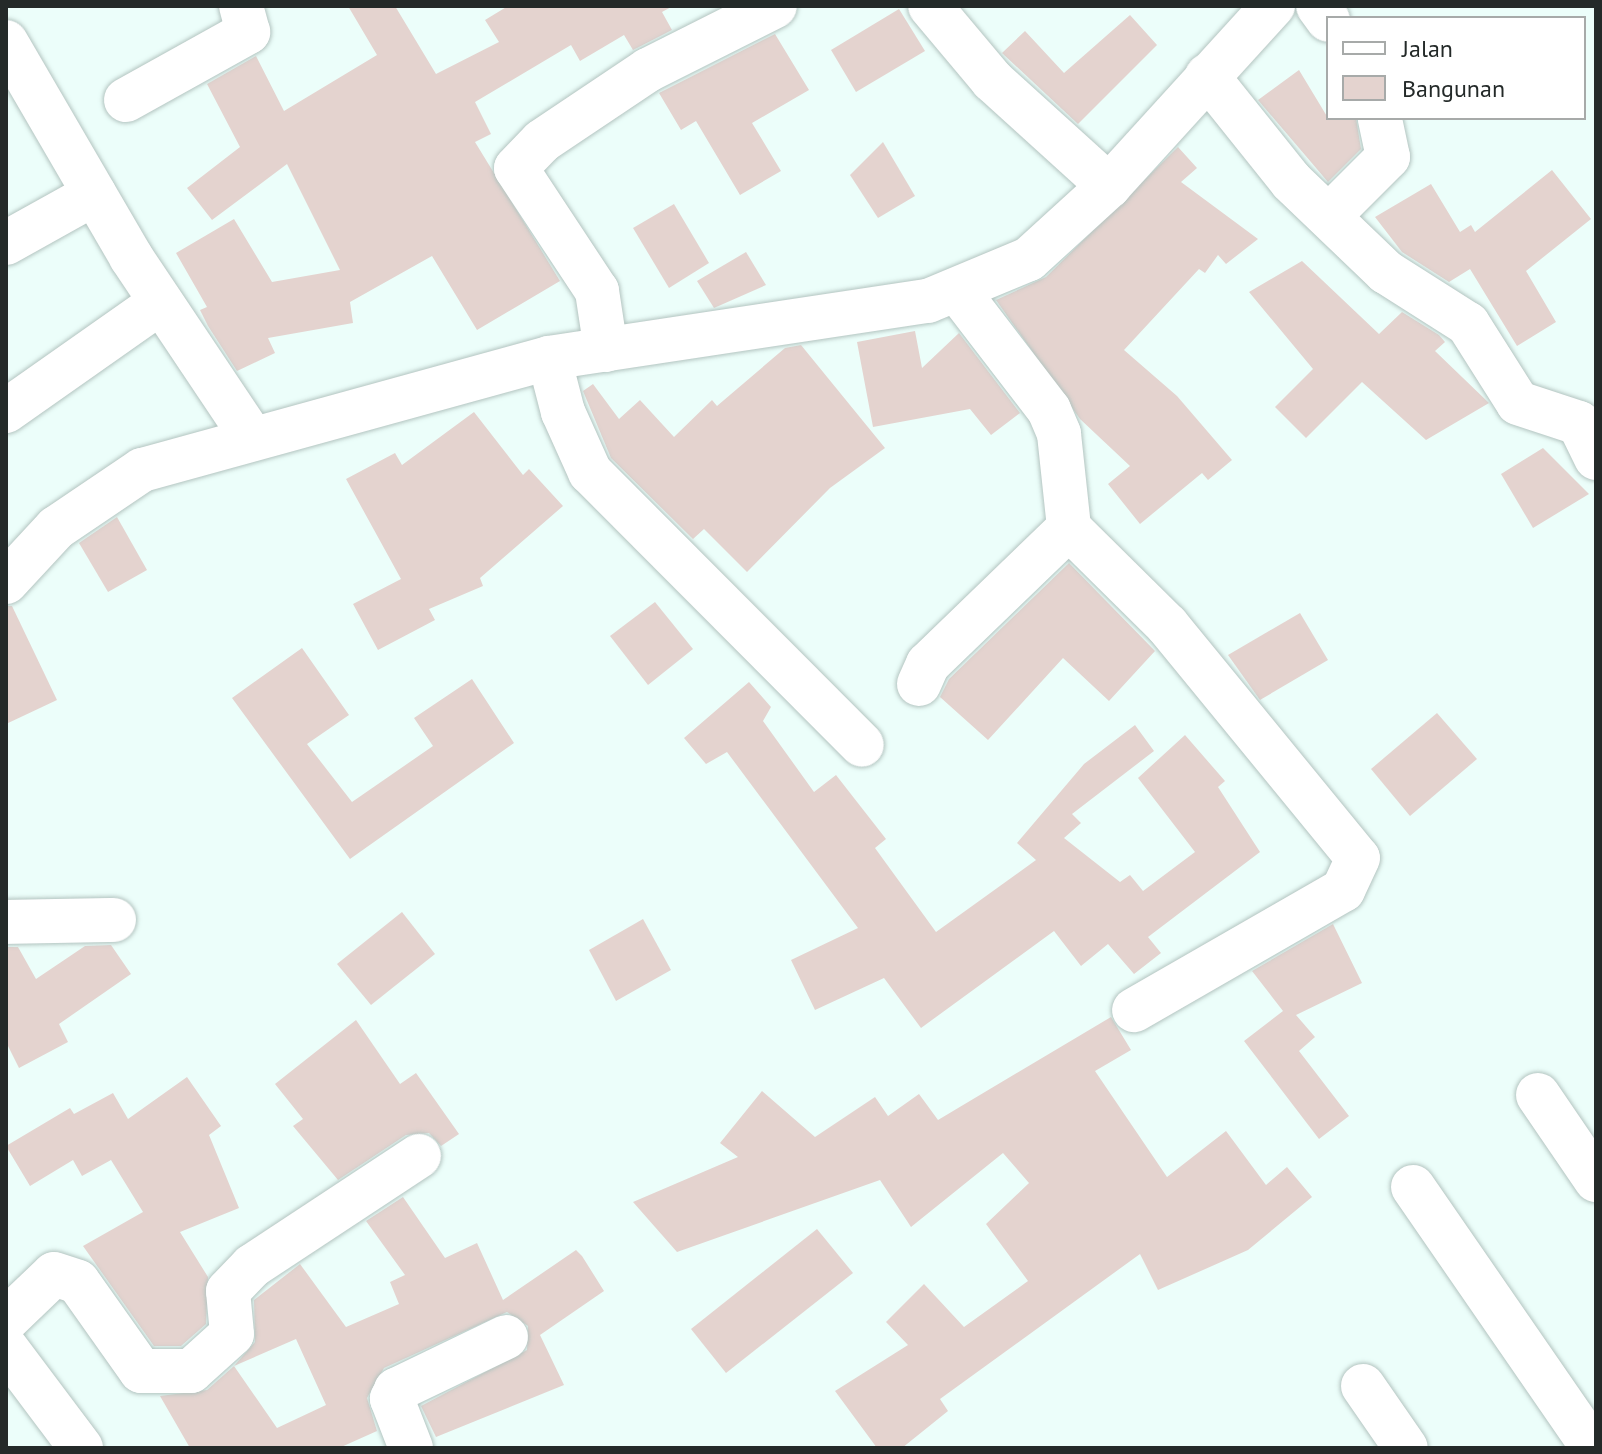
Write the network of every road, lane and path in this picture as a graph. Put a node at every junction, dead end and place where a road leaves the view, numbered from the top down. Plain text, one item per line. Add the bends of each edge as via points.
1 (241, 6) edge
2 (775, 6) edge
3 (930, 6) edge
4 (949, 6) edge
5 (1273, 6) edge
6 (972, 57) junction
7 (10, 60) edge
8 (1207, 76) junction
9 (126, 100) dead end
10 (1380, 120) edge
11 (1109, 186) junction
12 (94, 194) junction
13 (1330, 215) junction
14 (6, 243) edge
15 (957, 290) junction
16 (161, 302) junction
17 (606, 350) junction
18 (549, 358) junction
19 (6, 411) edge
20 (252, 438) junction
21 (1596, 458) edge
22 (1069, 528) junction
23 (6, 582) edge
24 (919, 684) dead end
25 (862, 745) dead end
26 (114, 920) dead end
27 (6, 922) edge
28 (1134, 1010) dead end
29 (1538, 1095) dead end
30 (419, 1156) dead end
31 (1596, 1180) edge
32 (1413, 1187) dead end
33 (6, 1320) edge
34 (506, 1337) dead end
35 (6, 1348) edge
36 (1363, 1386) dead end
37 (1592, 1446) edge
38 (81, 1448) edge
39 (411, 1448) edge
40 (1406, 1448) edge

1 - 9 street via 248,32
2 - 17 street via 648,70 542,141 516,168 592,281
3 - 6 street
4 - 6 street
5 - 8 street
6 - 11 street
7 - 12 street
8 - 11 street
8 - 13 street via 1291,181
10 - 13 street via 1388,157
11 - 15 street via 1029,259
12 - 14 street
12 - 16 street
13 - 21 street via 1386,272 1468,324 1518,403 1579,423
15 - 17 street via 887,309
15 - 22 street via 1049,410 1059,434
16 - 19 street
16 - 20 street
17 - 18 street
18 - 20 street
18 - 25 street via 566,422 590,472
20 - 23 street via 142,470 56,528
22 - 24 street via 928,664
22 - 28 street via 1167,625 1358,858 1343,890
26 - 27 street
29 - 31 street
30 - 33 street via 252,1266 228,1291 232,1334 191,1371 141,1371 78,1282 54,1274
32 - 37 street
34 - 39 street via 396,1390 392,1399
35 - 38 street
36 - 40 street

